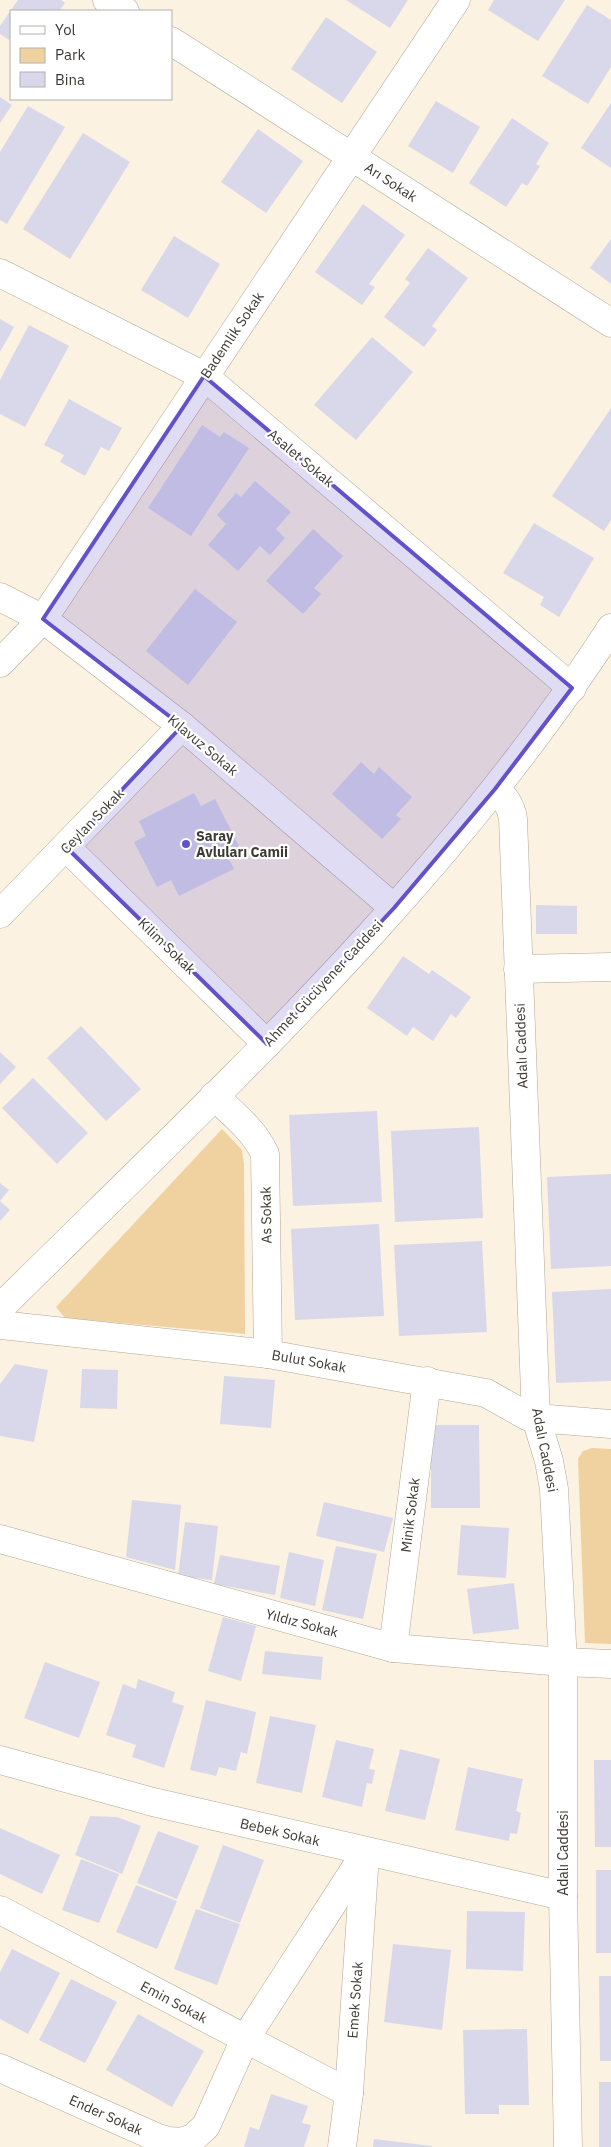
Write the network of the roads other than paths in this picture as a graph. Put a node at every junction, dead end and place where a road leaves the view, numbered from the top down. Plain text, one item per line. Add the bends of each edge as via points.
1 (107, 0) edge
2 (456, 0) edge
3 (123, 10) edge
4 (172, 42) edge
5 (352, 156) junction
6 (0, 274) edge
7 (611, 323) edge
8 (204, 376) junction
9 (0, 597) edge
10 (43, 619) junction
11 (611, 628) edge
12 (0, 663) edge
13 (572, 688) junction
14 (182, 726) junction
15 (495, 789) junction
16 (67, 848) junction
17 (394, 908) junction
18 (0, 914) edge
19 (611, 967) edge
20 (518, 969) junction
21 (267, 1044) junction
22 (214, 1096) junction
23 (0, 1308) edge
24 (0, 1325) edge
25 (268, 1354) junction
26 (427, 1381) junction
27 (536, 1418) junction
28 (611, 1424) edge
29 (0, 1539) edge
30 (393, 1648) junction
31 (563, 1662) junction
32 (611, 1664) edge
33 (0, 1760) edge
34 (366, 1852) junction
35 (563, 1896) junction
36 (0, 1910) edge
37 (245, 2039) junction
38 (0, 2068) edge
39 (348, 2094) junction
40 (342, 2147) edge
41 (568, 2147) edge

1 - 3 street
2 - 5 street, Bademlik Sokak
4 - 5 street, Arı Sokak
5 - 7 street, Arı Sokak
5 - 8 street, Bademlik Sokak
6 - 8 street, Asalet Sokak
8 - 10 street, Bademlik Sokak
8 - 13 street, Asalet Sokak
9 - 10 street, Kılavuz Sokak
10 - 12 street, Bademlik Sokak
10 - 14 street, Kılavuz Sokak
11 - 13 street, Ahmet Gücüyener Caddesi
13 - 15 street, Ahmet Gücüyener Caddesi
14 - 16 street, Ceylan Sokak
14 - 17 street, Kılavuz Sokak
15 - 17 street, Ahmet Gücüyener Caddesi
15 - 20 street, Adalı Caddesi via 506,799 512,813
16 - 18 street, Ceylan Sokak
16 - 21 street, Kilim Sokak
17 - 21 street, Ahmet Gücüyener Caddesi
19 - 20 street
20 - 27 street, Adalı Caddesi
21 - 22 street, Ahmet Gücüyener Caddesi
22 - 23 street, Ahmet Gücüyener Caddesi
22 - 25 street, As Sokak via 252,1132 265,1154
24 - 25 street, Bulut Sokak
25 - 26 street, Bulut Sokak
26 - 27 street, Bulut Sokak via 486,1393
26 - 30 street, Minik Sokak
27 - 28 street, Bulut Sokak
27 - 31 street, Adalı Caddesi via 554,1489
29 - 30 street, Yıldız Sokak
30 - 31 street, Yıldız Sokak
31 - 32 street, Yıldız Sokak
31 - 35 street, Adalı Caddesi
33 - 34 street, Bebek Sokak via 152,1802
34 - 35 street, Bebek Sokak
34 - 37 street, Ender Sokak
34 - 39 street, Emek Sokak
35 - 41 street, Adalı Caddesi
36 - 37 street, Emin Sokak
37 - 38 street, Ender Sokak via 206,2126 193,2138 180,2142 158,2138
37 - 39 street, Emin Sokak
39 - 40 street, Emek Sokak

